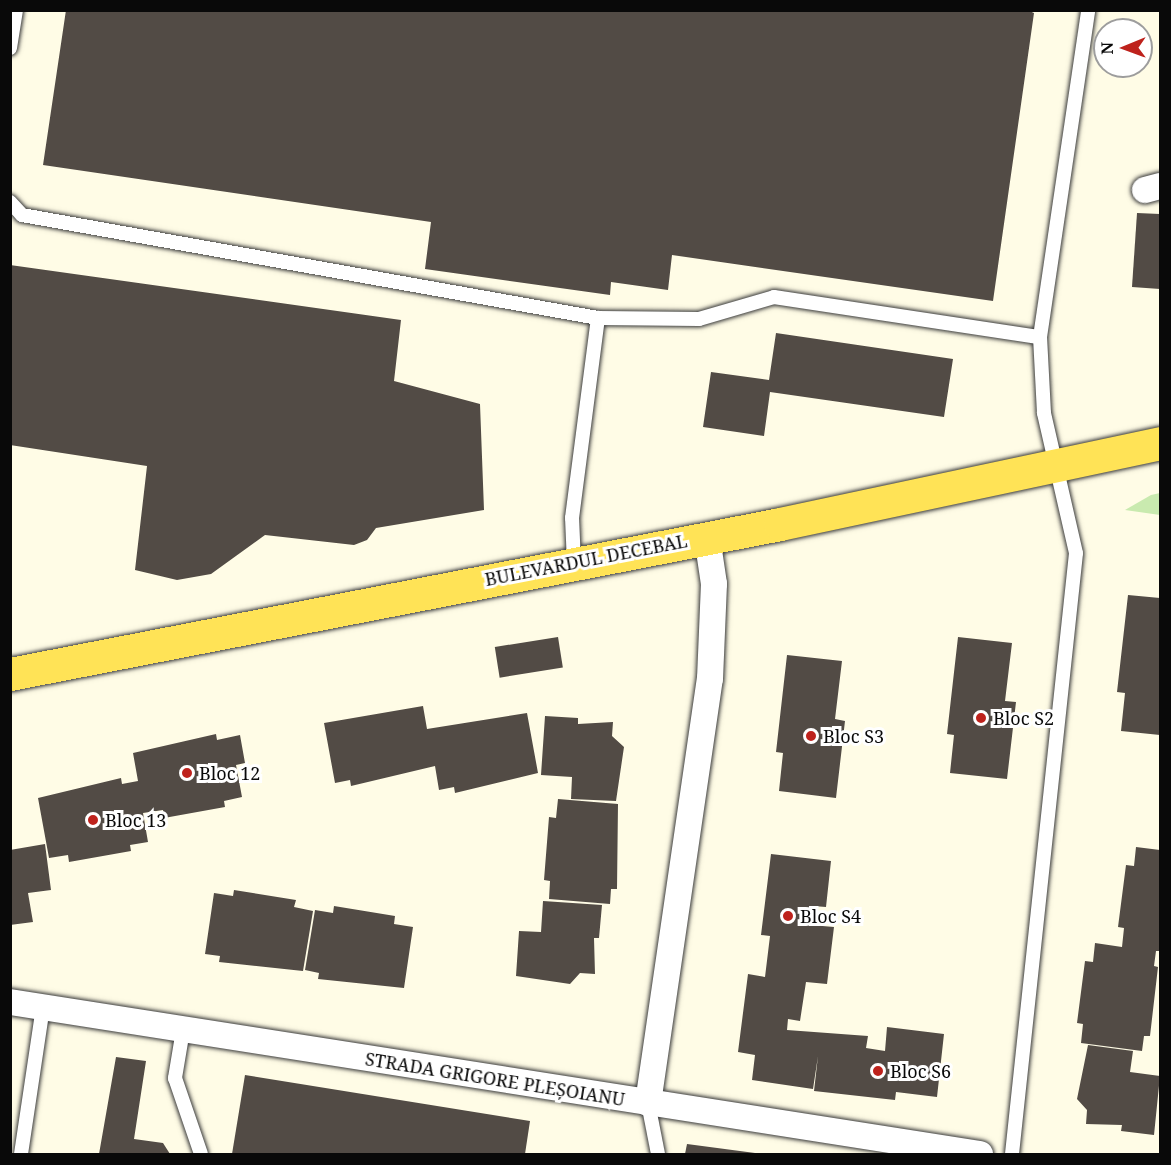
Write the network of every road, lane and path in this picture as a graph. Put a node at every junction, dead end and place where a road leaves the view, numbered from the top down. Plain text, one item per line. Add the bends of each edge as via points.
1 (16, 10) edge
2 (1088, 10) edge
3 (10, 48) edge
4 (10, 202) edge
5 (598, 318) junction
6 (1040, 337) junction
7 (1161, 443) edge
8 (1060, 464) junction
9 (707, 537) junction
10 (574, 562) junction
11 (10, 674) edge
12 (10, 1002) edge
13 (43, 1006) junction
14 (183, 1029) junction
15 (648, 1103) junction
16 (21, 1155) edge
17 (201, 1155) edge
18 (658, 1155) edge
19 (980, 1155) edge
20 (1012, 1155) edge

1 - 3 lane
2 - 6 lane
4 - 5 lane via 22,215
5 - 6 lane via 699,319 774,297
5 - 10 lane via 572,518
6 - 8 lane via 1044,413
7 - 8 main road, BULEVARDUL DECEBAL
8 - 9 main road, BULEVARDUL DECEBAL
8 - 20 lane via 1076,553
9 - 10 main road, BULEVARDUL DECEBAL
9 - 15 street via 714,584 710,679
10 - 11 main road, BULEVARDUL DECEBAL
12 - 13 street, STRADA GRIGORE PLEȘOIANU
13 - 14 street, STRADA GRIGORE PLEȘOIANU
13 - 16 lane
14 - 15 street, STRADA GRIGORE PLEȘOIANU
14 - 17 lane via 175,1078
15 - 18 lane
15 - 19 street, STRADA GRIGORE PLEȘOIANU

